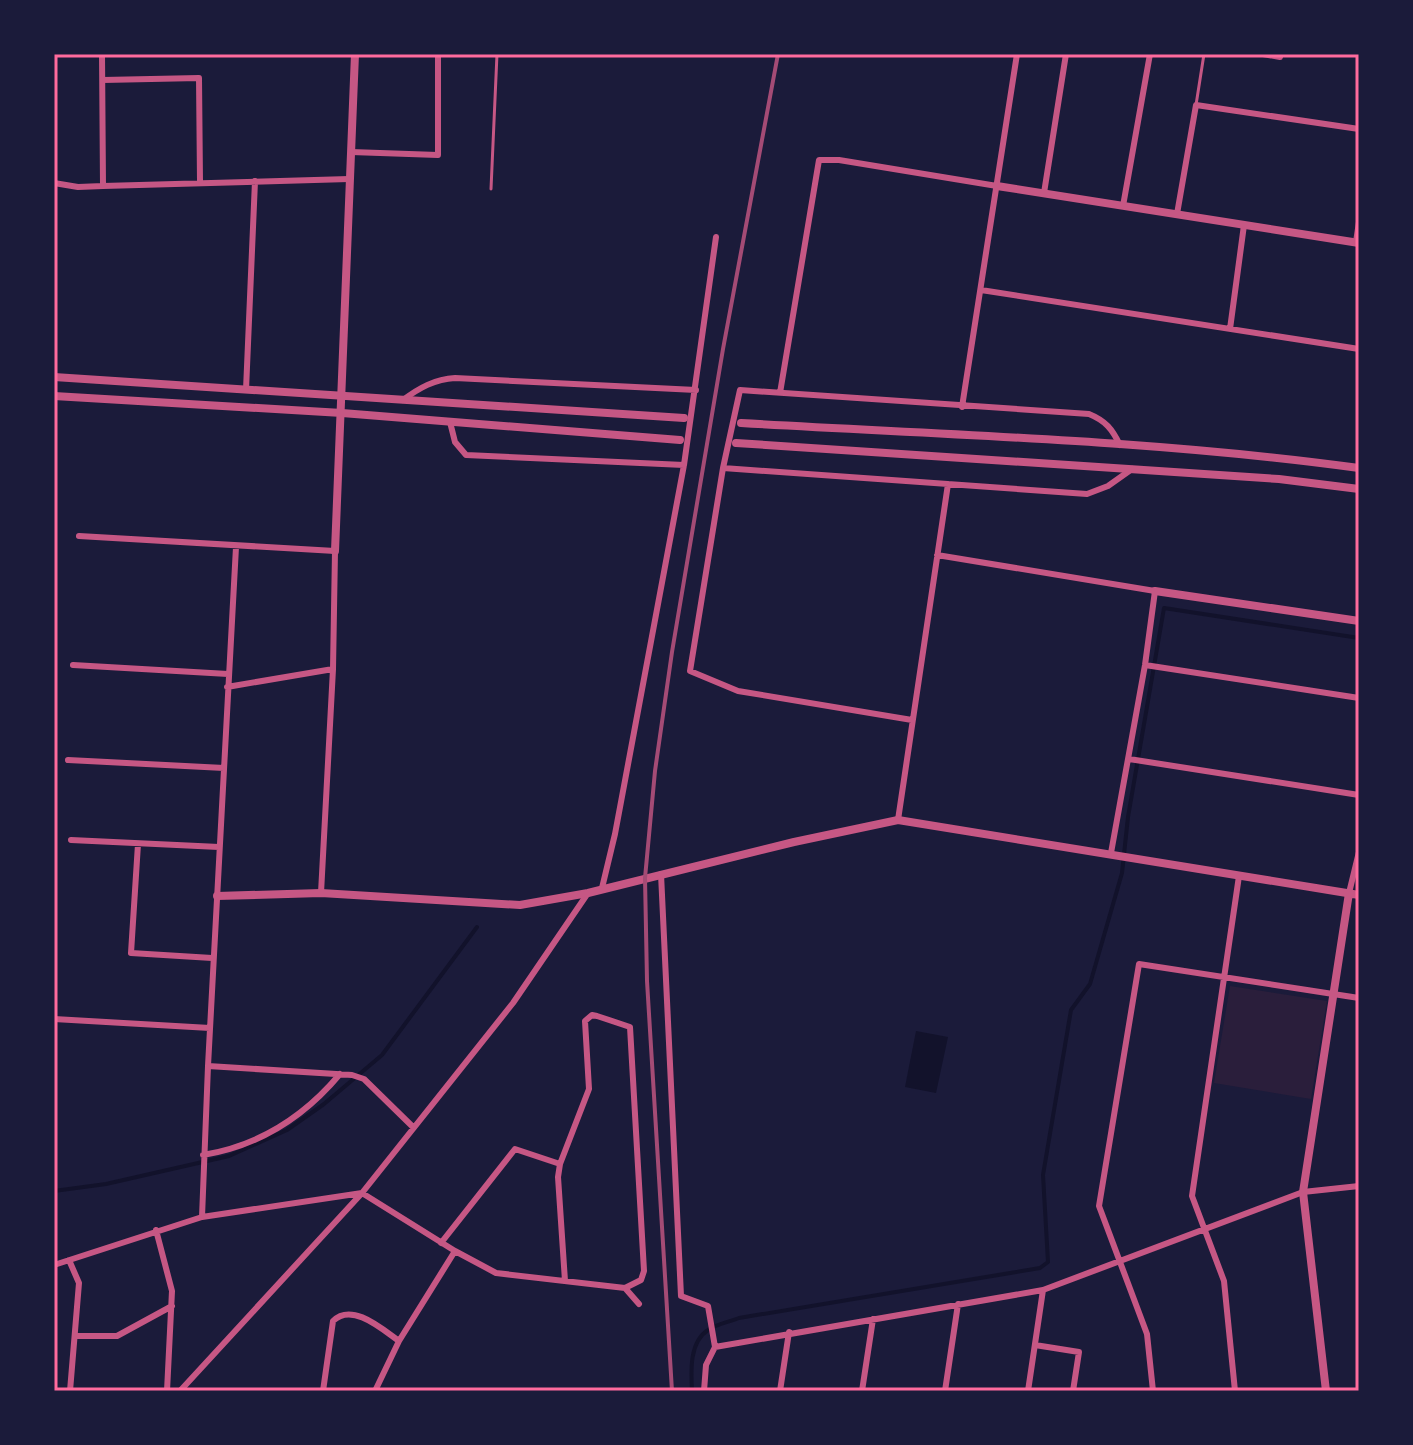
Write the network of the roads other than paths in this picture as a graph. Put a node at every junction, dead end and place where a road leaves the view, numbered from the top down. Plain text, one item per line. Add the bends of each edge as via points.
1 (102, 54) edge
2 (355, 54) edge
3 (438, 54) edge
4 (497, 54) edge
5 (1017, 54) edge
6 (1066, 54) edge
7 (1150, 54) edge
8 (1204, 54) edge
9 (1263, 54) edge
10 (1280, 54) edge
11 (103, 80) junction
12 (1196, 105) junction
13 (1359, 129) edge
14 (351, 152) junction
15 (349, 179) junction
16 (255, 181) junction
17 (200, 182) junction
18 (54, 183) edge
19 (103, 186) junction
20 (997, 186) junction
21 (491, 189) dead end
22 (1044, 193) junction
23 (1123, 206) junction
24 (1177, 214) junction
25 (1359, 222) edge
26 (1244, 225) junction
27 (716, 237) dead end
28 (1357, 243) edge
29 (981, 290) junction
30 (1230, 329) junction
31 (1359, 349) edge
32 (54, 377) edge
33 (246, 390) junction
34 (696, 390) junction
35 (780, 393) junction
36 (342, 395) junction
37 (54, 396) edge
38 (403, 400) junction
39 (962, 407) junction
40 (342, 413) junction
41 (684, 418) dead end
42 (450, 422) junction
43 (741, 423) dead end
44 (680, 440) dead end
45 (736, 443) dead end
46 (1120, 445) junction
47 (684, 465) junction
48 (723, 468) junction
49 (1359, 468) edge
50 (1132, 469) junction
51 (948, 484) junction
52 (1359, 489) edge
53 (79, 536) dead end
54 (236, 547) junction
55 (335, 551) junction
56 (937, 555) junction
57 (1155, 591) junction
58 (1359, 621) edge
59 (73, 665) dead end
60 (1145, 665) junction
61 (333, 669) junction
62 (228, 674) junction
63 (227, 687) junction
64 (1359, 698) edge
65 (912, 720) junction
66 (1129, 759) junction
67 (68, 760) dead end
68 (224, 768) junction
69 (1359, 795) edge
70 (898, 820) junction
71 (71, 840) dead end
72 (138, 844) junction
73 (219, 847) junction
74 (1359, 852) edge
75 (1111, 853) junction
76 (661, 874) junction
77 (1239, 876) junction
78 (602, 888) junction
79 (321, 893) junction
80 (588, 893) junction
81 (1354, 894) edge
82 (217, 896) junction
83 (212, 958) junction
84 (1223, 977) junction
85 (1334, 994) junction
86 (1359, 998) edge
87 (54, 1019) edge
88 (210, 1028) junction
89 (208, 1066) junction
90 (340, 1074) junction
91 (413, 1127) junction
92 (203, 1155) junction
93 (560, 1164) junction
94 (1359, 1186) edge
95 (1303, 1192) junction
96 (362, 1193) junction
97 (202, 1217) junction
98 (1204, 1229) junction
99 (156, 1230) junction
100 (441, 1243) junction
101 (455, 1251) junction
102 (69, 1260) junction
103 (1121, 1262) junction
104 (54, 1265) edge
105 (565, 1281) junction
106 (625, 1288) junction
107 (1043, 1290) junction
108 (639, 1304) dead end
109 (958, 1304) junction
110 (172, 1306) junction
111 (873, 1319) junction
112 (789, 1332) junction
113 (75, 1336) junction
114 (399, 1341) junction
115 (1035, 1345) junction
116 (715, 1347) junction
117 (70, 1391) edge
118 (167, 1391) edge
119 (180, 1391) edge
120 (323, 1391) edge
121 (375, 1391) edge
122 (704, 1391) edge
123 (780, 1391) edge
124 (862, 1391) edge
125 (945, 1391) edge
126 (1028, 1391) edge
127 (1073, 1391) edge
128 (1153, 1391) edge
129 (1235, 1391) edge
130 (1326, 1391) edge

1 - 11 street
2 - 14 street
3 - 14 street via 438,155
4 - 21 lane
5 - 20 street
6 - 22 street
7 - 23 street
8 - 12 lane
9 - 10 street
11 - 17 street via 199,78
11 - 19 street
12 - 13 street
12 - 24 street
14 - 15 street
15 - 16 street
15 - 36 street
16 - 17 street
16 - 33 street
17 - 19 street
18 - 19 street
20 - 22 street
20 - 29 street
20 - 35 street via 819,160
22 - 23 street
23 - 24 street
24 - 26 street
25 - 28 street
26 - 28 street
26 - 30 street
27 - 34 street
29 - 30 street
29 - 39 street
30 - 31 street
32 - 33 street
33 - 36 street
34 - 38 street via 455,378 428,384
34 - 47 street
35 - 39 street
35 - 48 street via 740,390
36 - 38 street
36 - 40 street
37 - 40 street
38 - 41 street
39 - 46 street via 1089,414 1103,419
40 - 42 street
40 - 55 street
42 - 44 street
42 - 47 street via 455,442 466,455
43 - 46 street
45 - 50 street
46 - 49 street
47 - 78 street
48 - 51 street
48 - 65 street via 690,671 738,691
50 - 51 street via 1087,494
50 - 52 street
51 - 56 street
53 - 54 street
54 - 55 street
54 - 62 street
55 - 61 street
56 - 57 street
56 - 65 street
57 - 58 street
57 - 60 street
59 - 62 street
60 - 64 street
60 - 66 street
61 - 63 street
61 - 79 street
62 - 63 street
63 - 68 street
65 - 70 street
66 - 69 street
66 - 75 street
67 - 68 street
68 - 73 street
70 - 75 street
70 - 76 street
71 - 72 street
72 - 73 street
72 - 83 street via 131,953
73 - 82 street
74 - 81 street
75 - 77 street
76 - 78 street
76 - 116 street via 681,1296 708,1306
77 - 81 street
77 - 84 street
78 - 80 street
79 - 80 street via 520,905
79 - 82 street
80 - 91 street via 513,1003
81 - 85 street
82 - 83 street
83 - 88 street
84 - 85 street
84 - 98 street via 1192,1196
84 - 103 street via 1139,964 1099,1206
85 - 86 street
85 - 95 street
87 - 88 street
88 - 89 street
89 - 90 street
89 - 92 street
90 - 91 street via 364,1079
90 - 92 street via 283,1126
91 - 96 street
92 - 97 street
93 - 100 street via 515,1149
93 - 105 street
93 - 106 street via 589,1089 585,1021 592,1015 630,1027 644,1261 641,1280
94 - 95 street
95 - 98 street
95 - 130 street
96 - 97 street
96 - 100 street
96 - 119 street
97 - 99 street
98 - 103 street
98 - 129 street via 1224,1281
99 - 102 street
99 - 110 street
100 - 101 street
101 - 105 street via 496,1273
101 - 114 street
102 - 104 street
102 - 113 street via 79,1283
103 - 107 street
103 - 128 street via 1147,1334
105 - 106 street
106 - 108 street
107 - 109 street
107 - 115 street
109 - 111 street
109 - 125 street
110 - 113 street via 117,1336
110 - 118 street
111 - 112 street
111 - 124 street
112 - 116 street
112 - 123 street
113 - 117 street
114 - 120 street via 363,1317 338,1316
114 - 121 street
115 - 126 street
115 - 127 street via 1079,1352
116 - 122 street via 706,1365

